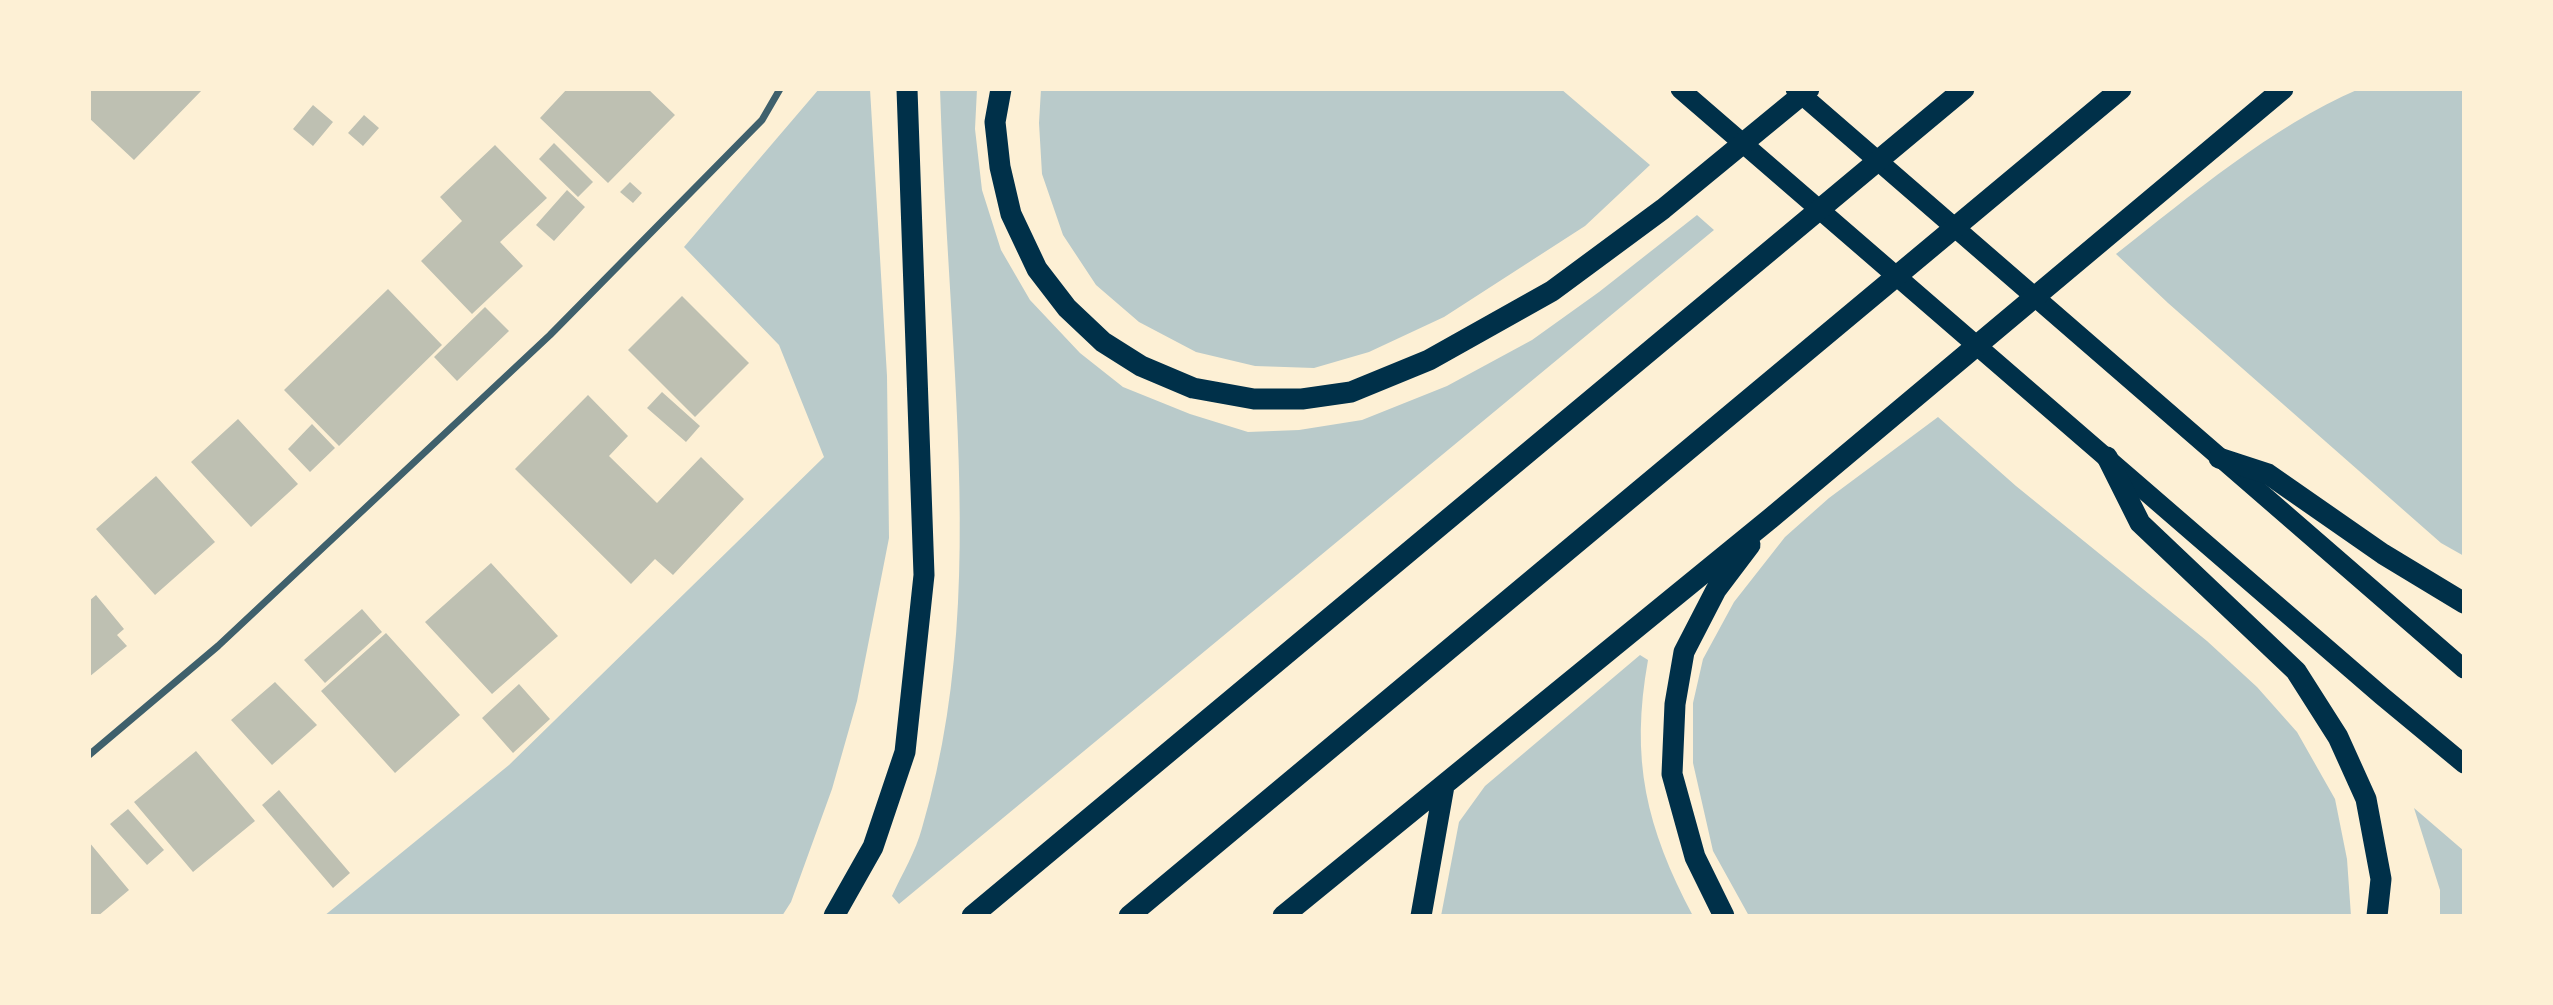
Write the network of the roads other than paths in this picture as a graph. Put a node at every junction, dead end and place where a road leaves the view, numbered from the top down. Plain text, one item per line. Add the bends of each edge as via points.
1 (780, 89) edge
2 (907, 89) edge
3 (1001, 89) edge
4 (1680, 89) edge
5 (1795, 89) edge
6 (1809, 89) edge
7 (1964, 89) edge
8 (2121, 89) edge
9 (2283, 89) edge
10 (2107, 457) junction
11 (2219, 458) junction
12 (1771, 518) junction
13 (2464, 603) edge
14 (2464, 669) edge
15 (89, 755) edge
16 (2464, 764) edge
17 (1444, 786) junction
18 (834, 916) edge
19 (972, 916) edge
20 (1129, 916) edge
21 (1283, 916) edge
22 (1421, 916) edge
23 (1724, 916) edge
24 (2377, 916) edge

1 - 15 street via 762,120 568,319 209,654
2 - 18 highway via 924,575 905,752 873,847
3 - 6 highway via 995,122 1011,214 1037,269 1066,308 1140,366 1193,388 1254,399 1302,399 1351,392 1429,360 1552,290 1663,209
4 - 10 highway
5 - 11 highway
7 - 19 highway
8 - 20 highway
9 - 12 highway
10 - 16 highway
10 - 24 highway via 2140,523 2296,671 2338,737 2366,799 2381,879
11 - 13 highway via 2268,474 2383,554
11 - 14 highway
12 - 17 highway
12 - 23 highway via 1707,607 1684,652 1675,704 1672,774 1695,857
17 - 21 highway
17 - 22 highway

